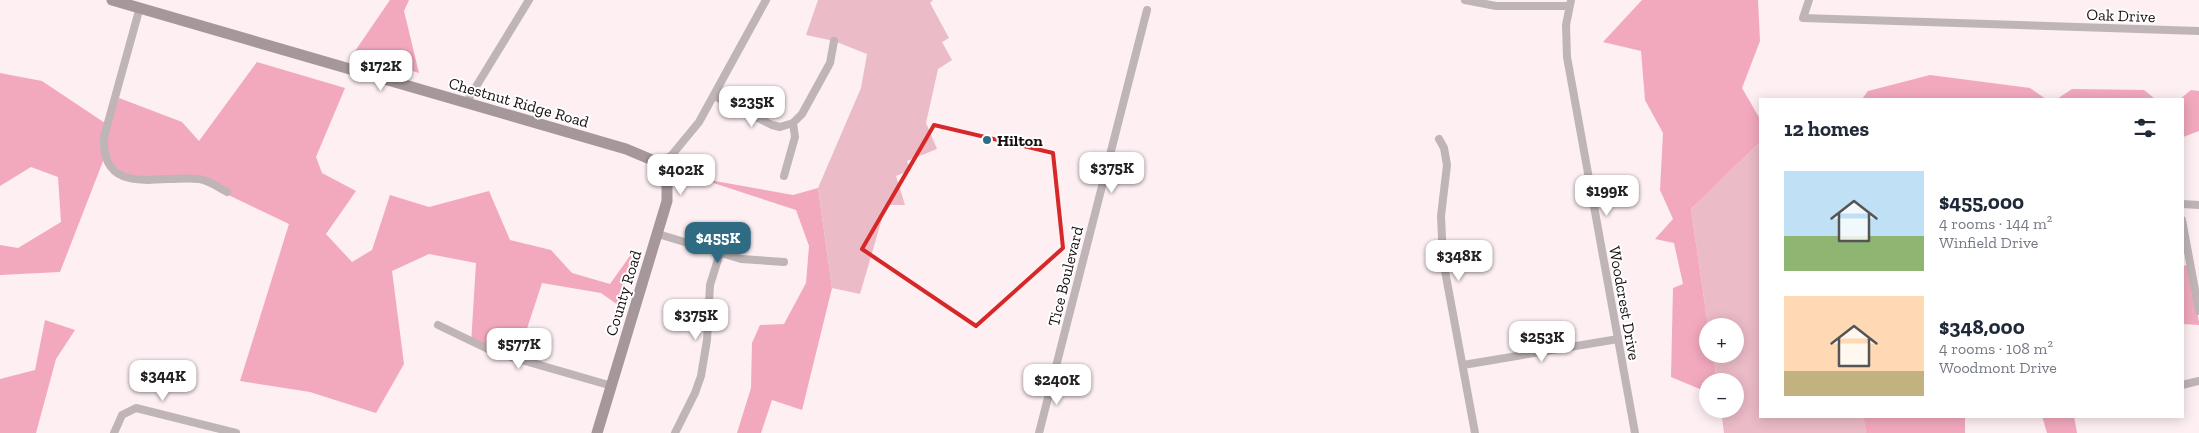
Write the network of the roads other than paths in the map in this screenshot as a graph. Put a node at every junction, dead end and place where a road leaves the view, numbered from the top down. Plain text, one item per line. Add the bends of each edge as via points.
1 (112, 0) edge
2 (529, 0) edge
3 (766, 0) edge
4 (1465, 0) edge
5 (1808, 0) edge
6 (1570, 3) edge
7 (140, 7) junction
8 (1147, 10) dead end
9 (2199, 31) edge
10 (834, 41) dead end
11 (714, 96) junction
12 (466, 103) junction
13 (793, 123) junction
14 (1439, 139) dead end
15 (657, 162) junction
16 (784, 176) dead end
17 (227, 192) dead end
18 (2184, 204) edge
19 (2199, 205) edge
20 (2184, 231) edge
21 (658, 234) junction
22 (720, 253) junction
23 (784, 262) dead end
24 (2199, 312) edge
25 (438, 325) dead end
26 (1618, 339) junction
27 (1463, 365) junction
28 (2199, 381) edge
29 (2184, 385) edge
30 (612, 386) junction
31 (219, 431) edge
32 (114, 433) edge
33 (236, 433) edge
34 (597, 433) edge
35 (675, 433) edge
36 (1039, 433) edge
37 (1475, 433) edge
38 (1635, 433) edge

1 - 7 main road, Chestnut Ridge Road
2 - 12 street
3 - 11 street
4 - 6 street via 1496,6
5 - 9 street, Oak Drive via 1802,18
6 - 26 street, Woodcrest Drive via 1567,57
7 - 12 main road, Chestnut Ridge Road
7 - 17 street via 104,136 108,162 121,175 135,181 200,179
8 - 36 street, Tice Boulevard
10 - 13 street via 830,63 802,114
11 - 13 street via 772,125 780,127
11 - 15 street via 681,145 671,156
12 - 15 main road, Chestnut Ridge Road via 626,149
13 - 16 street via 794,137
14 - 27 street via 1447,165 1441,216 1442,246
15 - 21 main road, County Road via 665,178 668,195
18 - 19 street
20 - 24 street
21 - 22 street
21 - 30 main road, County Road
22 - 23 street via 750,260
22 - 35 street via 710,285 701,376
25 - 30 street via 494,352
26 - 27 street
26 - 38 street, Woodcrest Drive
27 - 37 street
28 - 29 street
30 - 34 main road, County Road
31 - 32 street via 136,408 122,415
31 - 33 street

